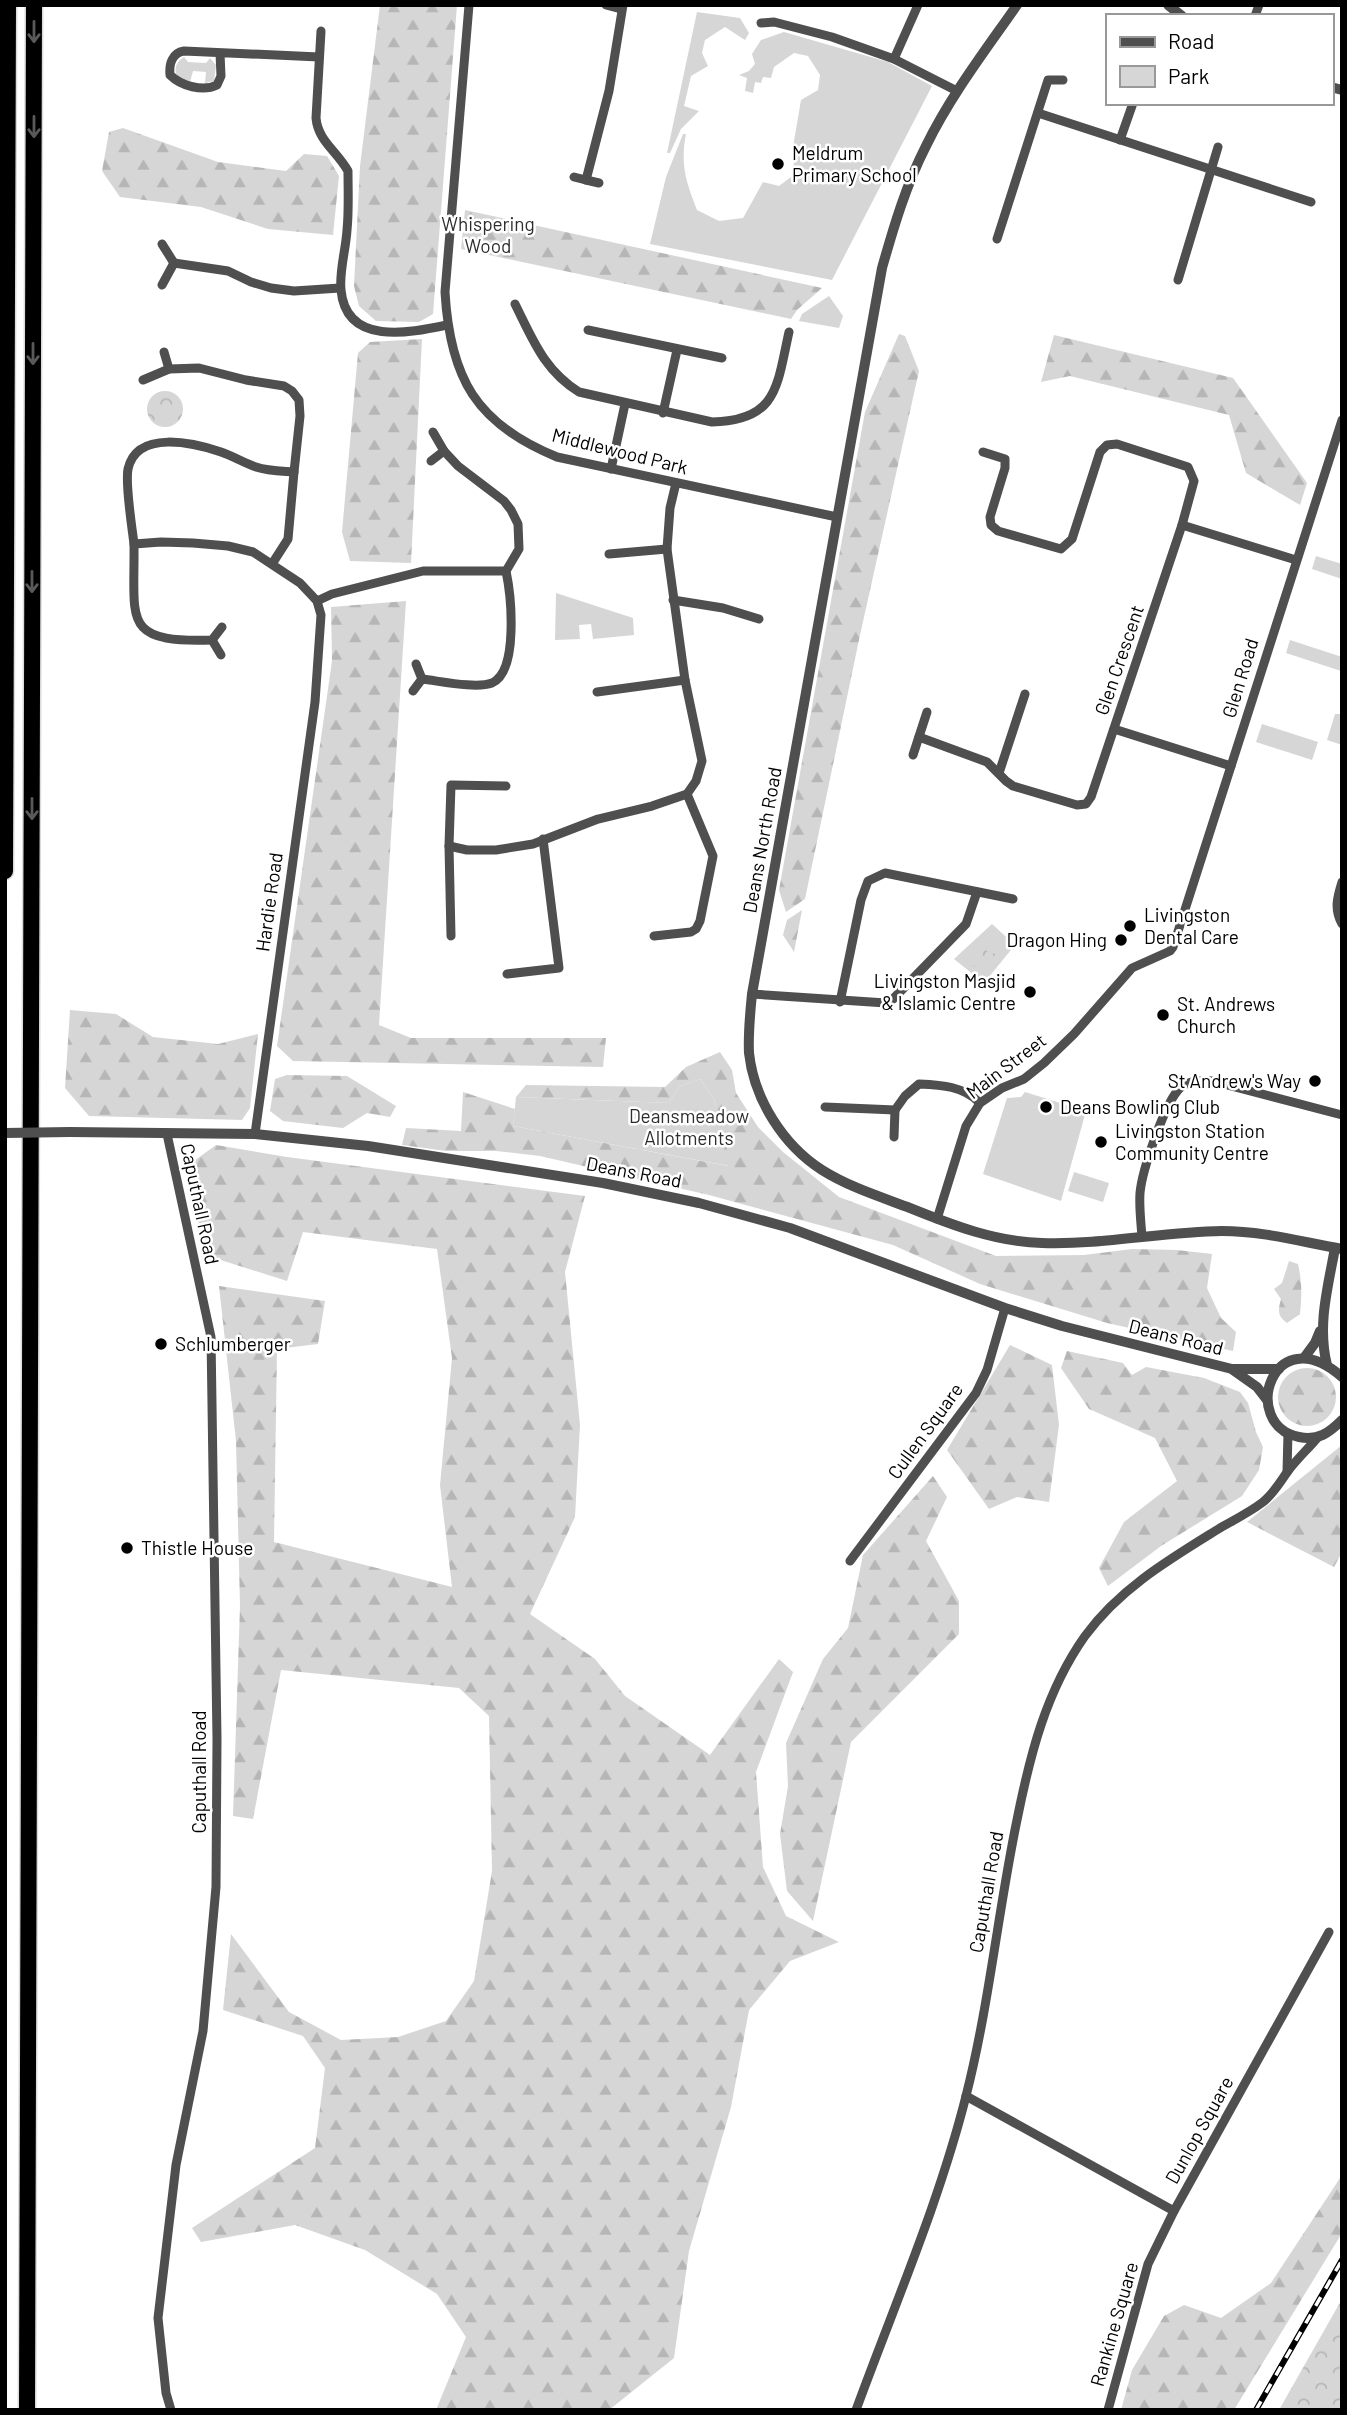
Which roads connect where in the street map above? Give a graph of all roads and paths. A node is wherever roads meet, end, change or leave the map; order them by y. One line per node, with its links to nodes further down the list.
1 (8, 5): 79 (highway)
2 (34, 5): 119 (highway, one-way to 119)
3 (469, 5): 31 (street, Middlewood Park)
4 (606, 5): 7 (street)
5 (918, 5): 12 (street)
6 (1017, 5): 14 (street, Deans North Road)
7 (622, 7): 21 (street)
8 (761, 23): 12 (street)
9 (321, 31): 11 (street)
10 (220, 53): 10 (street); 11 (street)
11 (319, 57): 29 (street)
12 (894, 60): 14 (street)
13 (1063, 80): 16 (street)
14 (957, 91): 49 (street, Deans North Road)
15 (1132, 105): 17 (street)
16 (1038, 113): 17 (street); 24 (street)
17 (1120, 140): 19 (street)
18 (1218, 147): 19 (street)
19 (1211, 171): 23 (street); 27 (street)
20 (574, 177): 21 (street)
21 (586, 180): 22 (street)
22 (599, 183)
23 (1311, 202)
24 (997, 239)
25 (162, 244): 26 (street)
26 (174, 263): 28 (street); 29 (street)
27 (1178, 280)
28 (162, 285)
29 (340, 288): 31 (street)
30 (515, 304): 39 (street)
31 (447, 325): 46 (street, Middlewood Park)
32 (589, 330): 34 (street)
33 (789, 332): 40 (street)
34 (677, 349): 36 (street); 40 (street)
35 (164, 352): 37 (street)
36 (722, 358)
37 (169, 369): 38 (street); 47 (street)
38 (143, 380)
39 (625, 404): 40 (street); 46 (street)
40 (663, 413)
41 (1342, 420): 54 (street, Glen Road)
42 (433, 432): 43 (street)
43 (444, 450): 45 (street); 56 (street)
44 (983, 452): 50 (street, Glen Crescent)
45 (431, 461)
46 (611, 469): 48 (street, Middlewood Park)
47 (293, 472): 51 (street); 55 (street)
48 (676, 483): 49 (street, Middlewood Park); 52 (street)
49 (837, 517): 88 (street, Deans North Road)
50 (1182, 525): 54 (street); 70 (street, Glen Crescent)
51 (134, 544): 55 (street); 61 (street)
52 (667, 550): 53 (street); 57 (street)
53 (609, 554)
54 (1296, 560): 73 (street, Glen Road)
55 (272, 564): 58 (street)
56 (506, 571): 58 (street); 64 (street)
57 (673, 600): 59 (street); 65 (street)
58 (317, 601): 98 (street, Hardie Road)
59 (759, 619)
60 (222, 627): 61 (street)
61 (212, 640): 62 (street)
62 (221, 655)
63 (416, 664): 64 (street)
64 (422, 679): 66 (street)
65 (685, 680): 67 (street); 76 (street)
66 (413, 691)
67 (597, 692)
68 (1025, 694): 74 (street)
69 (927, 712): 71 (street)
70 (1114, 729): 73 (street, Glen Crescent); 74 (street)
71 (919, 737): 72 (street); 74 (street)
72 (913, 755)
73 (1231, 766): 86 (street, Glen Road)
74 (999, 773)
75 (506, 786): 78 (street)
76 (687, 793): 77 (street); 85 (street)
77 (543, 839): 78 (street); 87 (street)
78 (449, 846): 84 (street)
79 (5, 871)
80 (1342, 882): 83 (street)
81 (977, 892): 82 (street); 89 (street); 89 (street)
82 (1013, 899)
83 (1342, 924)
84 (451, 936)
85 (654, 936)
86 (1172, 947): 90 (street, Main Street)
87 (507, 974)
88 (752, 995): 89 (street); 100 (street, Deans North Road)
89 (840, 1002)
90 (980, 1104): 93 (street); 100 (street, Main Street)
91 (825, 1107): 92 (street)
92 (852, 1107): 93 (street); 95 (street)
93 (895, 1110): 99 (street)
94 (1342, 1115): 101 (street)
95 (851, 1118)
96 (5, 1133): 97 (street, Deans Road, bridge)
97 (167, 1134): 98 (street, Deans Road); 120 (street, Caputhall Road)
98 (254, 1134): 103 (street, Deans Road)
99 (894, 1138)
100 (937, 1219): 101 (street, Deans North Road)
101 (1142, 1237): 102 (street, Deans North Road)
102 (1338, 1248): 104 (street)
103 (1005, 1308): 107 (street, Deans Road); 115 (street, Cullen Square)
104 (1322, 1325): 105 (street); 106 (street)
105 (1304, 1358): 106 (street); 108 (street)
106 (1327, 1365): 109 (street)
107 (1232, 1369): 108 (street, Deans Road); 110 (street, Deans Road)
108 (1279, 1369): 110 (street)
109 (1342, 1377)
110 (1267, 1400): 112 (street, Deans Road)
111 (1342, 1420): 113 (street)
112 (1288, 1433): 113 (street); 114 (street)
113 (1318, 1437): 114 (street, Caputhall Road)
114 (1287, 1472): 117 (street, Caputhall Road)
115 (850, 1561)
116 (1329, 1932): 118 (street, Dunlop Square)
117 (966, 2096): 118 (street, Dunlop Square); 121 (street, Caputhall Road)
118 (1174, 2211): 122 (street, Rankine Square)
119 (27, 2410)
120 (171, 2410)
121 (856, 2410)
122 (1108, 2410)

